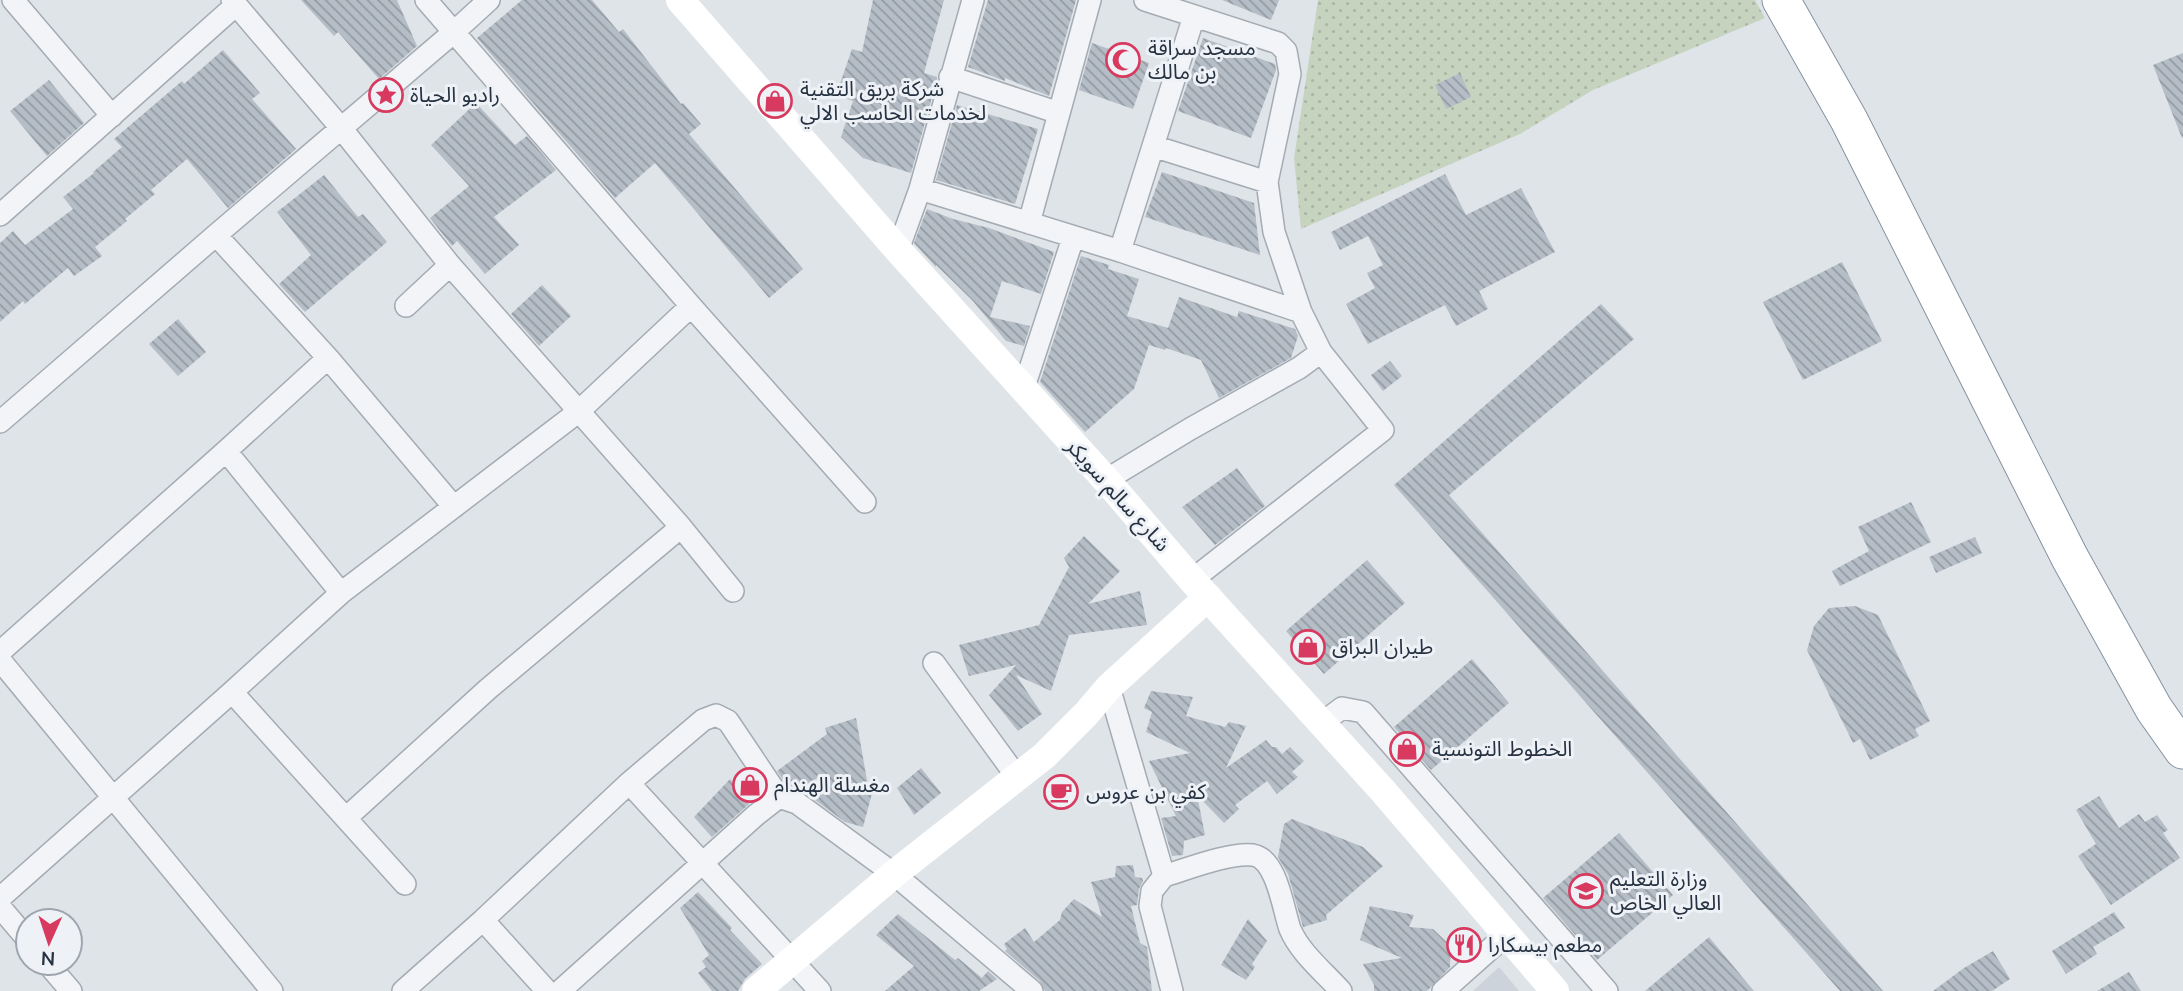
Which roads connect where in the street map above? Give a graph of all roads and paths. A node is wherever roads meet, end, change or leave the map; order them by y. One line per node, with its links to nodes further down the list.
1 (5, 0): 12 (street)
2 (13, 0): 17 (street)
3 (426, 0): 14 (street)
4 (489, 0): 14 (street)
5 (680, 0): 26 (street, شارع سالم سويكر)
6 (973, 0): 15 (street)
7 (1090, 0): 16 (street)
8 (1145, 0): 13 (street)
9 (1781, 0): 52 (highway)
10 (1803, 0): 50 (highway)
11 (234, 2): 17 (street); 18 (street)
12 (0, 4)
13 (1194, 16): 19 (street); 20 (street)
14 (454, 33): 18 (street); 30 (street)
15 (950, 77): 16 (street); 21 (street)
16 (1059, 113): 23 (street)
17 (111, 116): 22 (street)
18 (341, 128): 24 (street); 28 (street)
19 (1153, 146): 20 (street); 27 (street)
20 (1267, 182): 31 (street)
21 (920, 189): 23 (street); 26 (street)
22 (3, 206)
23 (1029, 223): 25 (street)
24 (216, 235): 33 (street); 36 (street)
25 (1073, 238): 27 (street); 34 (street)
26 (898, 250): 34 (street, شارع سالم سويكر)
27 (1120, 251): 31 (street)
28 (450, 265): 29 (street); 35 (street)
29 (406, 306)
30 (691, 306): 35 (street); 39 (street)
31 (1301, 312): 32 (street)
32 (1321, 352): 38 (street); 42 (street)
33 (328, 358): 37 (street); 40 (street)
34 (1023, 390): 38 (street, شارع سالم سويكر)
35 (578, 412): 40 (street); 41 (street)
36 (1, 420)
37 (226, 451): 44 (street); 45 (street)
38 (1106, 480): 42 (street, شارع سالم سويكر)
39 (865, 502)
40 (454, 507): 44 (street)
41 (681, 527): 43 (street); 57 (street)
42 (1200, 589): 48 (street); 51 (street, شارع سالم سويكر)
43 (733, 591)
44 (341, 593): 49 (street)
45 (0, 652)
46 (0, 660): 56 (street)
47 (934, 663): 53 (street)
48 (1109, 687): 53 (street); 60 (street)
49 (232, 692): 56 (street); 57 (street)
50 (2183, 711)
51 (1322, 723): 66 (street, شارع سالم سويكر); 81 (street)
52 (2183, 750)
53 (1017, 777): 59 (street)
54 (629, 783): 55 (street); 58 (street); 64 (street)
55 (779, 797): 58 (street); 59 (street)
56 (114, 798): 62 (street); 70 (street)
57 (346, 818): 61 (street)
58 (704, 864): 67 (street); 73 (street)
59 (894, 874): 67 (street); 76 (street)
60 (1164, 876): 77 (street); 78 (street)
61 (405, 884)
62 (0, 898)
63 (0, 907): 65 (street)
64 (483, 920): 71 (street); 72 (street)
65 (14, 924)
66 (1506, 935): 79 (street); 80 (street, شارع سالم سويكر)
67 (792, 962): 74 (street); 75 (street)
68 (59, 977): 69 (street)
69 (71, 991)
70 (272, 991)
71 (403, 991)
72 (547, 991)
73 (560, 991)
74 (756, 991)
75 (820, 991)
76 (1032, 991)
77 (1172, 991)
78 (1341, 991)
79 (1443, 991)
80 (1555, 991)
81 (1607, 991)

